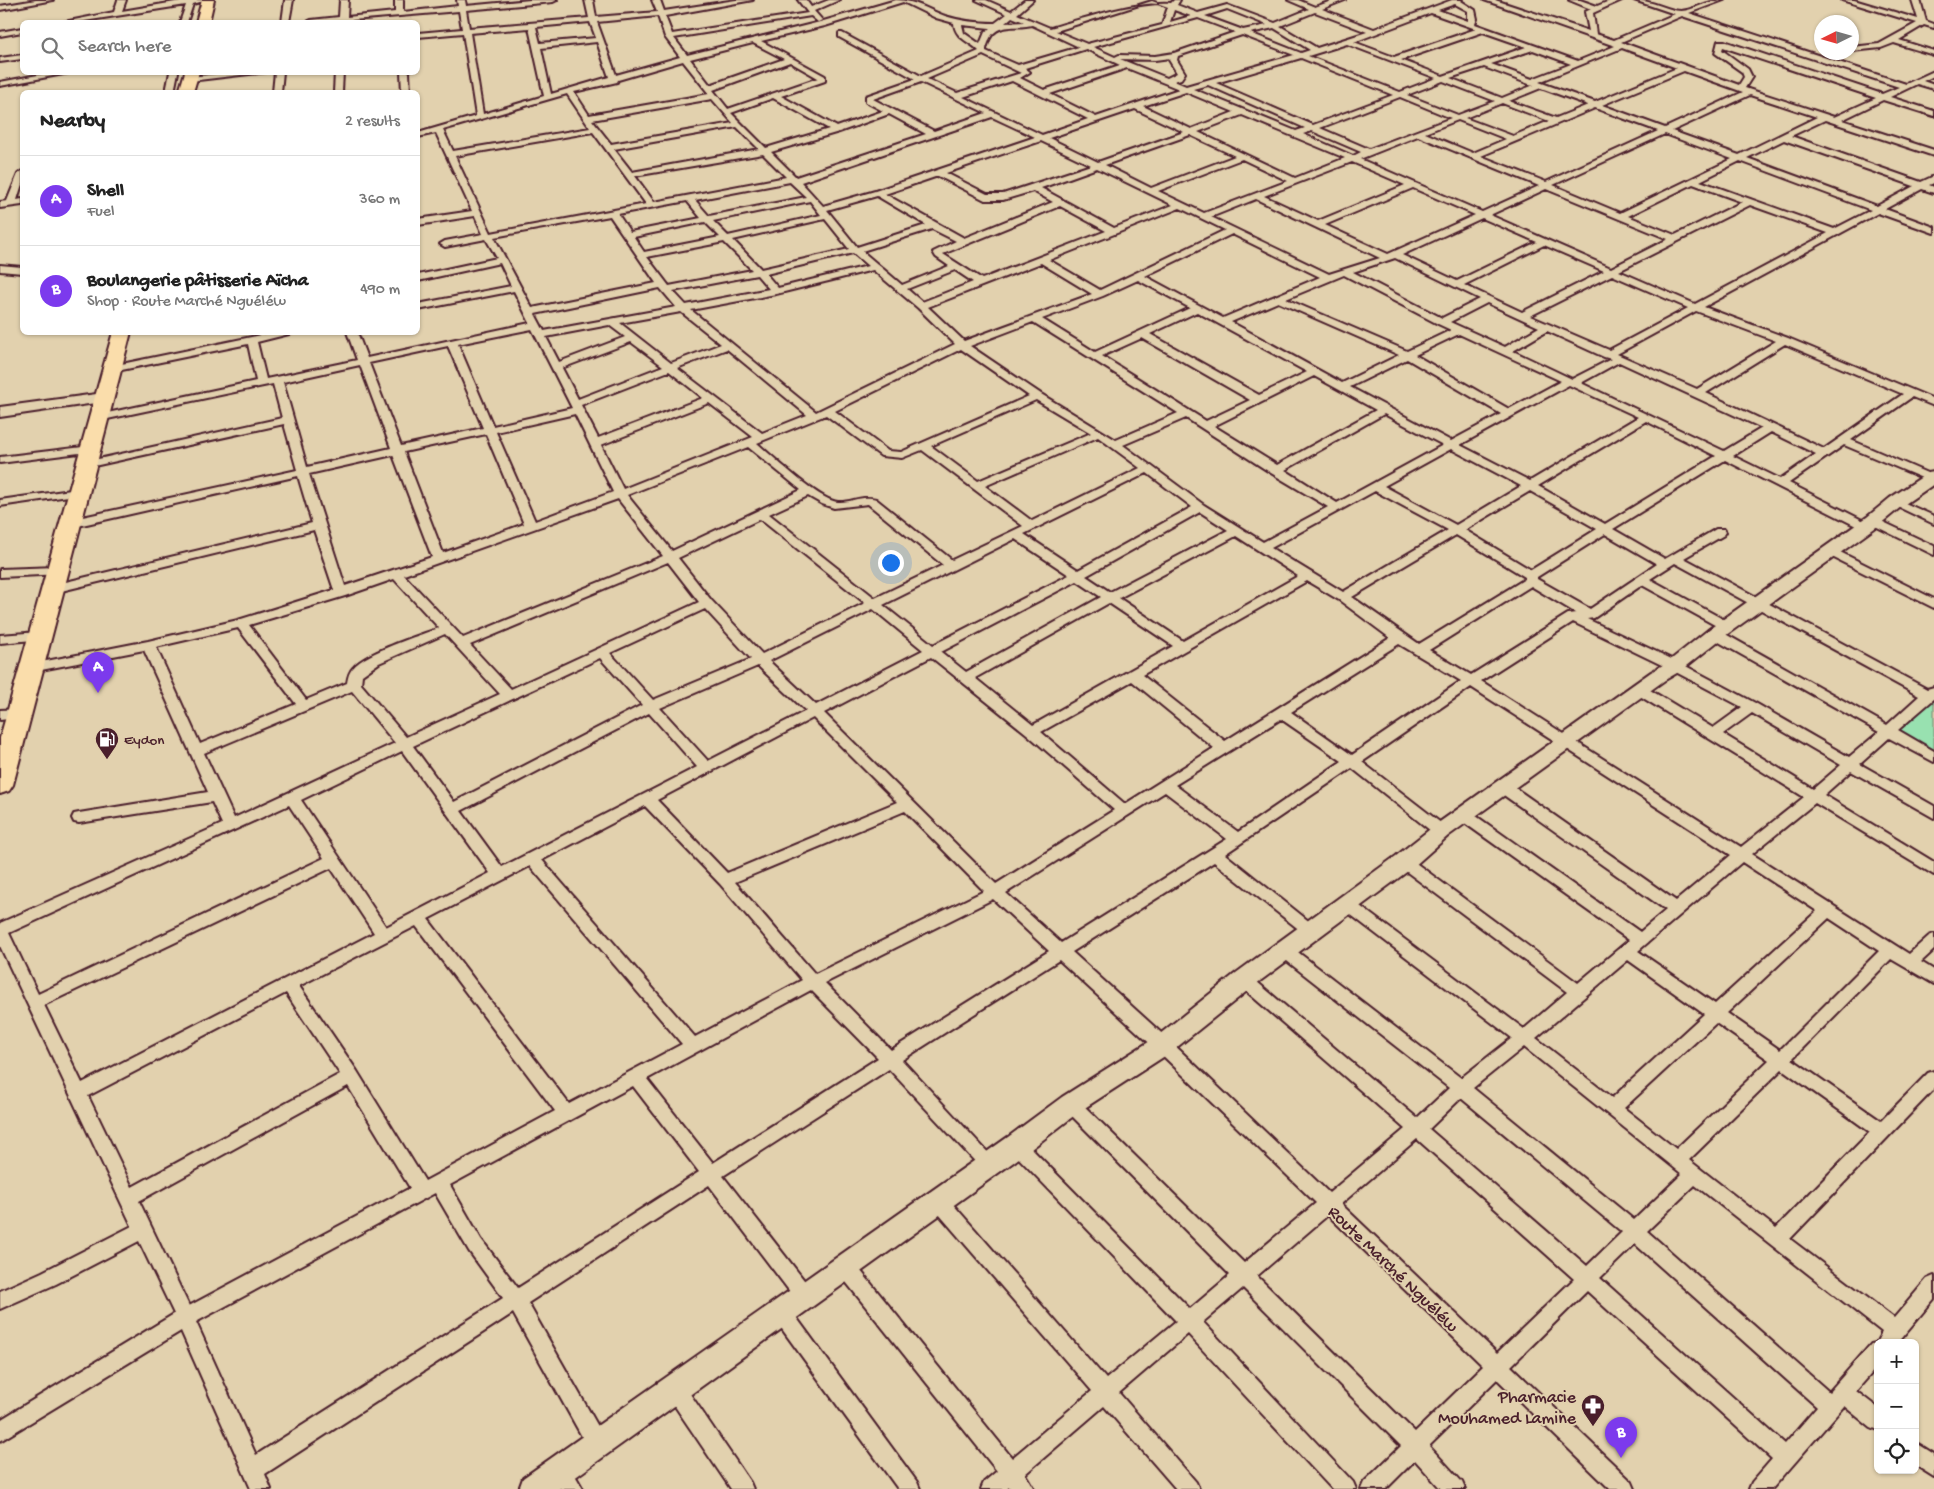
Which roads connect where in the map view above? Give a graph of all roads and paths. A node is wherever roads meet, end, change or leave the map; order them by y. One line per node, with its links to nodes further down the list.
1 (49, 0): 36 (street)
2 (122, 0): 43 (street)
3 (203, 0): 28 (street)
4 (208, 0): 51 (highway)
5 (289, 0): 52 (street)
6 (344, 0): 53 (street)
7 (399, 0): 44 (street)
8 (553, 0): 29 (street)
9 (589, 0): 54 (street)
10 (656, 0): 45 (street)
11 (749, 0): 32 (street)
12 (802, 0): 41 (street)
13 (836, 0): 41 (street)
14 (904, 0): 33 (street); 55 (street)
15 (980, 0): 46 (street)
16 (1149, 0): 68 (street)
17 (1155, 0): 35 (street)
18 (1178, 0): 35 (street)
19 (1284, 0): 48 (street)
20 (1292, 0): 38 (street)
21 (1341, 0): 38 (street)
22 (1488, 0): 74 (street)
23 (1573, 0): 37 (street)
24 (1618, 0): 37 (street)
25 (1638, 0): 42 (street)
26 (1720, 0): 42 (street)
27 (1846, 0): 56 (street)
28 (191, 1): 43 (street); 50 (street)
29 (526, 1): 34 (street)
30 (1457, 1): 40 (street); 59 (street)
31 (1919, 1): 56 (street)
32 (728, 2): 45 (street)
33 (876, 2): 58 (street)
34 (461, 4): 44 (street); 67 (street)
35 (1172, 6): 47 (street); 61 (street)
36 (0, 8)
37 (1595, 8): 74 (street)
38 (1316, 9): 48 (street); 70 (street)
39 (1029, 10): 46 (street); 46 (street); 60 (street); 68 (street)
40 (1433, 11): 59 (street); 70 (street)
41 (812, 12): 58 (street); 75 (street)
42 (1683, 13): 63 (street); 80 (street)
43 (117, 14): 49 (street)
44 (399, 14): 53 (street)
45 (661, 14): 54 (street); 75 (street)
46 (1011, 15): 60 (street)
47 (1198, 16): 61 (street); 62 (street); 69 (street)
48 (1293, 16): 62 (street)
49 (80, 20)
50 (185, 20)
51 (203, 20)
52 (286, 20)
53 (343, 20)
54 (593, 20): 57 (street); 76 (street)
55 (958, 22): 60 (street); 87 (street)
56 (1923, 23): 64 (street); 78 (street)
57 (532, 24): 67 (street); 82 (street)
58 (822, 24): 77 (street)
59 (1471, 24): 65 (street)
60 (996, 26): 87 (street)
61 (1165, 26): 84 (street)
62 (1275, 26): 69 (street); 88 (street)
63 (1717, 26): 81 (street); 90 (street)
64 (1934, 26)
65 (1484, 29): 85 (street); 97 (street)
66 (20, 30): 71 (street)
67 (466, 30): 72 (street); 152 (street)
68 (1049, 31): 84 (street)
69 (1242, 32): 92 (street); 94 (street)
70 (1374, 32): 79 (street)
71 (0, 34)
72 (420, 35)
73 (842, 35): 116 (street)
74 (1593, 35): 80 (street)
75 (669, 37): 96 (street)
76 (599, 40): 82 (street); 118 (street)
77 (753, 40): 96 (street); 99 (street)
78 (1892, 40): 86 (street); 89 (street)
79 (1346, 42): 88 (street); 97 (street)
80 (1613, 43): 83 (street)
81 (1722, 44): 93 (street); 107 (street)
82 (536, 46): 142 (street)
83 (1622, 46): 102 (street); 106 (street)
84 (1086, 47): 91 (street); 105 (street)
85 (1534, 47): 102 (street); 104 (street)
86 (1859, 48)
87 (982, 50): 105 (street); 116 (street)
88 (1316, 51): 94 (street)
89 (1934, 53)
90 (1814, 54)
91 (1103, 55): 92 (street); 103 (street)
92 (1175, 55): 120 (street)
93 (1759, 55): 107 (street); 121 (street)
94 (1302, 56): 124 (street); 139 (street)
95 (20, 57): 98 (street)
96 (684, 58): 118 (street); 136 (street)
97 (1395, 59): 117 (street)
98 (0, 60)
99 (788, 60): 136 (street); 140 (street)
100 (1825, 60): 121 (street)
101 (1832, 60): 127 (street)
102 (1579, 64): 123 (street)
103 (1127, 65): 120 (street); 138 (street)
104 (1486, 65): 117 (street); 123 (street)
105 (1018, 68): 115 (street)
106 (1684, 68): 129 (street); 145 (street)
107 (1745, 71): 129 (street)
108 (1934, 73): 122 (street)
109 (52, 75): 125 (street)
110 (173, 75): 131 (street)
111 (238, 75): 119 (street)
112 (279, 75): 132 (street)
113 (339, 75): 133 (street)
114 (405, 75): 134 (street)
115 (1013, 78): 138 (street); 141 (street)
116 (922, 79): 141 (street); 147 (street)
117 (1441, 79): 139 (street); 144 (street)
118 (614, 80): 135 (street)
119 (189, 81)
120 (1167, 81): 130 (street)
121 (1835, 81): 143 (street)
122 (1914, 81): 127 (street); 128 (street)
123 (1532, 82): 126 (street)
124 (1210, 83): 130 (street); 160 (street)
125 (0, 84)
126 (1542, 85): 144 (street); 145 (street)
127 (1905, 86): 143 (street)
128 (1934, 87)
129 (1740, 88): 137 (street)
130 (1186, 89): 146 (street); 149 (street)
131 (170, 90)
132 (277, 90)
133 (338, 90)
134 (406, 90)
135 (569, 91): 142 (street); 154 (street)
136 (710, 92): 148 (street); 154 (street)
137 (1750, 92): 153 (street); 164 (street)
138 (1044, 93): 156 (street)
139 (1401, 95): 155 (street); 160 (street)
140 (775, 96): 148 (street); 163 (street)
141 (957, 96): 150 (street)
142 (548, 97): 152 (street)
143 (1881, 97): 151 (street); 157 (street)
144 (1502, 100): 155 (street); 158 (street)
145 (1595, 105): 158 (street); 164 (street)
146 (1136, 106): 156 (street); 165 (street)
147 (889, 111): 163 (street); 168 (street)
148 (726, 112): 159 (street)
149 (1241, 112): 165 (street); 169 (street)
150 (992, 114): 168 (street); 171 (street)
151 (1934, 114)
152 (480, 117): 161 (street)
153 (1824, 117): 157 (street); 170 (street)
154 (587, 118): 162 (street)
155 (1457, 118): 166 (street); 172 (street)
156 (1094, 119): 171 (street)
157 (1835, 120): 176 (street)
158 (1556, 121): 172 (street)
159 (737, 125): 173 (street); 174 (street)
160 (1314, 128): 169 (street); 175 (street)
161 (438, 129): 167 (street); 177 (street, Route Marché Nguéléw)
162 (596, 129): 173 (street); 177 (street)
163 (836, 130): 174 (street)
164 (1667, 131): 181 (street); 192 (street)
165 (1190, 132): 178 (street); 182 (street)
166 (1418, 133): 175 (street); 179 (street)
167 (420, 134)
168 (933, 134): 187 (street)
169 (1296, 134): 180 (street)
170 (1785, 137): 181 (street); 191 (street)
171 (1040, 138): 182 (street); 183 (street)
172 (1512, 139): 179 (street)
173 (608, 147): 184 (street)
174 (764, 151): 184 (street); 187 (street)
175 (1368, 152): 180 (street)
176 (1934, 153)
177 (451, 154): 210 (street, Route Marché Nguéléw)
178 (1243, 156): 188 (street); 195 (street)
179 (1473, 156): 192 (street)
180 (1352, 159): 188 (street); 190 (street)
181 (1740, 159): 189 (street); 207 (street)
182 (1098, 165): 193 (street); 195 (street)
183 (938, 172): 193 (street); 196 (street)
184 (628, 175): 205 (street)
185 (20, 179): 203 (street)
186 (1934, 179): 191 (street)
187 (793, 180): 198 (street); 199 (street)
188 (1295, 181): 197 (street)
189 (1693, 181): 202 (street); 212 (street)
190 (1412, 185): 211 (street); 216 (street)
191 (1921, 185): 194 (street); 207 (street)
192 (1547, 186): 211 (street); 212 (street)
193 (1034, 188): 201 (street)
194 (1934, 190)
195 (1150, 191): 206 (street)
196 (878, 193): 209 (street); 217 (street)
197 (1256, 196): 213 (street); 216 (street)
198 (812, 198): 209 (street); 214 (street)
199 (690, 199): 205 (street); 214 (street)
200 (20, 202): 203 (street)
201 (1061, 202): 219 (street); 226 (street)
202 (1749, 202): 221 (street); 224 (street)
203 (11, 203): 204 (street)
204 (0, 205)
205 (652, 205): 208 (street)
206 (1178, 206): 213 (street); 219 (street)
207 (1877, 209): 218 (street); 221 (street)
208 (613, 212): 222 (street); 223 (street)
209 (824, 212): 225 (street); 229 (street)
210 (478, 213): 215 (street); 223 (street, Route Marché Nguéléw)
211 (1483, 215): 227 (street); 231 (street)
212 (1621, 216): 224 (street)
213 (1202, 217): 220 (street)
214 (706, 219): 222 (street); 225 (street)
215 (420, 222)
216 (1317, 225): 231 (street)
217 (933, 226): 226 (street); 229 (street)
218 (1934, 230)
219 (1114, 231): 232 (street)
220 (1231, 231): 241 (street); 242 (street)
221 (1834, 232): 255 (street)
222 (628, 234): 230 (street)
223 (489, 236): 228 (street); 233 (street, Route Marché Nguéléw)
224 (1676, 239): 238 (street)
225 (726, 240): 230 (street); 239 (street)
226 (962, 240): 234 (street)
227 (1544, 242): 238 (street); 245 (street)
228 (445, 244)
229 (855, 250): 235 (street); 239 (street)
230 (642, 255): 246 (street)
231 (1392, 257): 240 (street); 245 (street)
232 (1041, 259): 244 (street); 250 (street)
233 (503, 260): 243 (street); 247 (street, Route Marché Nguéléw)
234 (957, 266): 244 (street); 248 (street)
235 (874, 267): 248 (street); 249 (street)
236 (0, 268): 237 (street)
237 (20, 270)
238 (1610, 270): 255 (street); 259 (street)
239 (760, 272): 246 (street); 249 (street)
240 (1344, 272): 242 (street); 263 (street)
241 (1138, 276): 250 (street); 257 (street)
242 (1328, 277): 251 (street)
243 (420, 278)
244 (981, 283): 253 (street)
245 (1458, 284): 252 (street)
246 (664, 287): 256 (street); 258 (street)
247 (516, 288): 254 (street); 258 (street, Route Marché Nguéléw)
248 (899, 288): 253 (street)
249 (776, 292): 256 (street)
250 (1100, 294): 260 (street)
251 (1279, 299): 262 (street); 278 (street)
252 (1488, 299): 259 (street); 263 (street)
253 (921, 306): 276 (street)
254 (420, 307)
255 (1694, 307): 272 (street); 280 (street)
256 (683, 308): 261 (street); 275 (street)
257 (1199, 308): 262 (street); 267 (street)
258 (528, 312): 265 (street, Route Marché Nguéléw)
259 (1522, 316): 264 (street)
260 (1035, 319): 276 (street); 279 (street)
261 (612, 322): 265 (street); 271 (street)
262 (1223, 322): 285 (street)
263 (1442, 322): 266 (street)
264 (1546, 327): 277 (street); 280 (street)
265 (537, 330): 274 (street); 282 (street, Route Marché Nguéléw)
266 (1458, 330): 277 (street); 278 (street)
267 (1143, 334): 279 (street); 294 (street)
268 (121, 335): 284 (highway)
269 (279, 335): 273 (street)
270 (353, 335): 281 (street)
271 (632, 338): 282 (street); 283 (street)
272 (1784, 340): 290 (street); 291 (street)
273 (252, 341): 284 (street); 288 (street)
274 (452, 343): 281 (street); 308 (street)
275 (727, 344): 283 (street); 303 (street)
276 (962, 345): 292 (street); 299 (street)
277 (1504, 352): 287 (street)
278 (1406, 354): 289 (street); 301 (street)
279 (1094, 356): 302 (street)
280 (1613, 357): 287 (street); 290 (street)
281 (363, 362): 286 (street); 316 (street)
282 (556, 367): 296 (street, Route Marché Nguéléw)
283 (669, 367): 293 (street); 296 (street)
284 (112, 369): 297 (highway)
285 (1315, 372): 289 (street); 294 (street)
286 (277, 380): 288 (street); 305 (street)
287 (1569, 382): 301 (street); 304 (street)
288 (262, 383): 297 (street)
289 (1342, 387): 298 (street)
290 (1698, 392): 307 (street)
291 (1911, 393): 295 (street); 310 (street)
292 (1037, 396): 309 (street); 315 (street)
293 (709, 398): 311 (street); 312 (street)
294 (1259, 400): 306 (street)
295 (1934, 403)
296 (576, 407): 308 (street); 312 (street, Route Marché Nguéléw)
297 (101, 408): 300 (main road); 318 (highway)
298 (1384, 410): 314 (street); 322 (street)
299 (827, 411): 303 (street); 315 (street)
300 (0, 412)
301 (1507, 413): 314 (street)
302 (1186, 414): 306 (street); 313 (street)
303 (815, 416): 311 (street)
304 (1646, 417): 319 (street); 326 (street)
305 (288, 420): 318 (street); 323 (street)
306 (1205, 426): 322 (street)
307 (1771, 427): 317 (street); 319 (street)
308 (489, 430): 316 (street); 341 (street)
309 (1099, 433): 313 (street); 327 (street)
310 (1843, 440): 317 (street); 324 (street)
311 (756, 441): 329 (street); 331 (street)
312 (595, 443): 331 (street, Route Marché Nguéléw)
313 (1115, 445): 321 (street)
314 (1449, 445): 326 (street); 328 (street)
315 (924, 446): 327 (street)
316 (398, 452): 323 (street); 352 (street)
317 (1824, 453): 325 (street)
318 (88, 457): 320 (street); 330 (highway)
319 (1725, 457): 325 (street); 345 (street)
320 (0, 460)
321 (1147, 469): 334 (street); 342 (street)
322 (1275, 471): 335 (street)
323 (304, 472): 339 (street); 340 (street)
324 (1933, 479): 333 (main road)
325 (1780, 484): 338 (street)
326 (1528, 485): 343 (street); 345 (street)
327 (977, 486): 342 (street)
328 (1375, 486): 335 (street); 343 (street)
329 (810, 491): 336 (street); 354 (street)
330 (78, 492): 332 (street); 339 (highway)
331 (620, 494): 341 (street); 351 (street, Route Marché Nguéléw)
332 (0, 502)
333 (1896, 502): 337 (street); 338 (main road)
334 (1200, 507): 344 (street); 357 (street)
335 (1336, 508): 348 (street)
336 (762, 514): 351 (street); 366 (street)
337 (1934, 520)
338 (1869, 523): 349 (main road); 350 (street)
339 (69, 524): 360 (highway)
340 (318, 525): 360 (street); 362 (street)
341 (531, 526): 352 (street)
342 (1031, 526): 347 (street)
343 (1455, 529): 359 (street); 363 (street)
344 (1238, 530): 348 (street); 364 (street)
345 (1604, 530): 353 (street); 359 (street)
346 (1720, 532): 353 (street)
347 (1016, 534): 354 (street); 357 (street)
348 (1262, 548): 358 (street)
349 (1830, 551): 367 (main road); 368 (street)
350 (1934, 551)
351 (670, 557): 365 (street, Route Marché Nguéléw); 378 (street)
352 (439, 559): 356 (street)
353 (1671, 561): 361 (street); 367 (street)
354 (952, 566): 366 (street)
355 (0, 574): 360 (street)
356 (396, 574): 362 (street); 372 (street)
357 (1077, 576): 364 (street); 382 (street)
358 (1307, 576): 363 (street); 379 (street)
359 (1531, 578): 369 (street); 380 (street)
360 (55, 580): 374 (highway)
361 (1644, 581): 369 (street); 373 (street)
362 (342, 593): 371 (street)
363 (1343, 597): 375 (street)
364 (1110, 598): 379 (street); 387 (street)
365 (708, 603): 381 (street); 383 (street, Route Marché Nguéléw)
366 (872, 604): 382 (street); 383 (street)
367 (1758, 604): 373 (main road); 391 (street)
368 (1934, 604)
369 (1590, 615): 370 (street)
370 (1572, 616): 384 (street); 388 (street)
371 (241, 623): 377 (street); 393 (street)
372 (447, 629): 378 (street); 389 (street)
373 (1721, 630): 384 (main road); 400 (street)
374 (39, 636): 376 (street); 385 (highway)
375 (1399, 638): 380 (street); 397 (street)
376 (0, 639)
377 (148, 644): 385 (street); 405 (street)
378 (461, 644): 392 (street)
379 (1182, 646): 386 (street)
380 (1419, 650): 388 (street)
381 (602, 652): 392 (street); 394 (street)
382 (931, 652): 387 (street); 396 (street)
383 (760, 660): 394 (street); 396 (street, Route Marché Nguéléw)
384 (1676, 666): 390 (main road); 395 (street)
385 (31, 668): 398 (highway)
386 (1132, 674): 399 (street); 404 (street)
387 (966, 678): 399 (street)
388 (1471, 681): 402 (street); 407 (street)
389 (354, 684): 393 (street); 403 (street)
390 (1640, 690): 401 (street); 402 (main road)
391 (1931, 693): 400 (street)
392 (509, 695): 403 (street)
393 (304, 706): 405 (street)
394 (650, 707): 409 (street); 418 (street)
395 (1752, 707): 401 (street); 408 (street)
396 (815, 712): 409 (street); 417 (street, Route Marché Nguéléw)
397 (1282, 712): 404 (street); 407 (street)
398 (9, 714): 410 (highway)
399 (1032, 731): 419 (street)
400 (1888, 731): 406 (street); 408 (street)
401 (1712, 735): 414 (street)
402 (1565, 742): 412 (main road); 427 (street)
403 (404, 744): 415 (street); 418 (street)
404 (1224, 748): 411 (street)
405 (197, 751): 413 (street)
406 (1934, 757)
407 (1353, 762): 424 (street); 425 (street)
408 (1850, 766): 414 (street); 420 (street)
409 (706, 768): 416 (street)
410 (0, 785)
411 (1165, 785): 419 (street); 425 (street)
412 (1503, 787): 421 (main road); 436 (street)
413 (216, 796): 422 (street); 423 (street)
414 (1814, 797): 427 (street); 431 (street)
415 (292, 798): 423 (street); 429 (street)
416 (647, 799): 428 (street); 433 (street)
417 (907, 804): 433 (street); 434 (street, Route Marché Nguéléw)
418 (453, 809): 432 (street)
419 (1124, 811): 434 (street)
420 (1934, 813)
421 (1464, 815): 424 (main road); 442 (street)
422 (79, 818)
423 (230, 825): 439 (street)
424 (1441, 831): 430 (main road)
425 (1236, 838): 426 (street)
426 (1215, 854): 440 (street); 444 (street)
427 (1741, 855): 436 (street); 437 (street)
428 (532, 858): 432 (street); 458 (street)
429 (334, 860): 441 (street); 454 (street)
430 (1404, 862): 435 (main road); 453 (street)
431 (1934, 869)
432 (500, 875): 438 (street)
433 (725, 880): 451 (street)
434 (995, 892): 444 (street, Route Marché Nguéléw); 451 (street)
435 (1347, 904): 440 (main road); 456 (street)
436 (1676, 909): 442 (street)
437 (1828, 910): 446 (street); 455 (street)
438 (418, 917): 441 (street); 468 (street)
439 (0, 930): 454 (street)
440 (1311, 931): 445 (main road)
441 (383, 935): 452 (street)
442 (1640, 940): 447 (street)
443 (1934, 940): 448 (street)
444 (1060, 950): 457 (street, Route Marché Nguéléw); 459 (street)
445 (1284, 950): 450 (main road); 464 (street)
446 (1890, 950): 448 (street); 460 (street)
447 (1627, 951): 453 (street); 455 (street)
448 (1910, 963): 449 (street)
449 (1934, 978)
450 (1244, 980): 457 (main road); 469 (street)
451 (813, 982): 458 (street); 459 (street)
452 (289, 984): 461 (street); 465 (street)
453 (1579, 992): 456 (street)
454 (34, 1003): 465 (street)
455 (1716, 1014): 460 (street); 467 (street)
456 (1524, 1038): 464 (street); 467 (street)
457 (1163, 1045): 466 (main road); 480 (street, Route Marché Nguéléw)
458 (693, 1046): 462 (street)
459 (890, 1059): 473 (street); 475 (street)
460 (1781, 1059): 470 (street); 472 (street)
461 (351, 1076): 477 (street); 478 (street)
462 (636, 1077): 468 (street); 475 (street)
463 (1934, 1078): 470 (street)
464 (1462, 1088): 469 (street); 482 (street)
465 (77, 1094): 478 (street)
466 (1071, 1104): 471 (main road); 485 (street)
467 (1612, 1109): 472 (street)
468 (566, 1114): 476 (street)
469 (1418, 1128): 480 (street); 486 (street)
470 (1882, 1131): 483 (street)
471 (1017, 1145): 473 (main road); 493 (street)
472 (1676, 1160): 474 (street)
473 (988, 1164): 479 (main road)
474 (1694, 1174): 482 (street); 483 (street)
475 (712, 1175): 488 (street); 490 (street)
476 (439, 1183): 477 (street); 490 (street)
477 (422, 1192): 492 (street)
478 (128, 1198): 481 (street)
479 (938, 1200): 484 (main road); 498 (street)
480 (1327, 1204): 485 (street); 496 (street, Route Marché Nguéléw)
481 (142, 1230): 489 (street); 492 (street)
482 (1634, 1232): 486 (street); 499 (street)
483 (1777, 1240): 494 (street)
484 (845, 1266): 488 (main road); 508 (street)
485 (1243, 1276): 493 (street); 503 (street)
486 (1588, 1277): 496 (street); 505 (street)
487 (1934, 1285): 494 (street)
488 (804, 1296): 491 (main road)
489 (0, 1300)
490 (516, 1300): 502 (street); 507 (street)
491 (781, 1312): 497 (main road); 513 (street)
492 (185, 1318): 501 (street); 507 (street)
493 (1189, 1321): 498 (street); 517 (street)
494 (1890, 1337)
495 (1874, 1356): 499 (street)
496 (1496, 1366): 503 (street); 520 (street, Route Marché Nguéléw)
497 (675, 1389): 502 (main road); 512 (street)
498 (1105, 1392): 508 (street); 516 (street)
499 (1836, 1399): 500 (street); 505 (street)
500 (1874, 1419)
501 (0, 1431)
502 (596, 1444): 509 (main road)
503 (1415, 1446): 518 (street); 519 (street)
504 (1919, 1455): 506 (street)
505 (1786, 1458): 521 (street)
506 (1934, 1468)
507 (252, 1470): 510 (street)
508 (1011, 1472): 514 (street); 515 (street)
509 (567, 1480): 511 (main road)
510 (261, 1489)
511 (534, 1489)
512 (743, 1489)
513 (910, 1489)
514 (991, 1489)
515 (1024, 1489)
516 (1189, 1489)
517 (1346, 1489)
518 (1371, 1489)
519 (1455, 1489)
520 (1626, 1489)
521 (1759, 1489)

